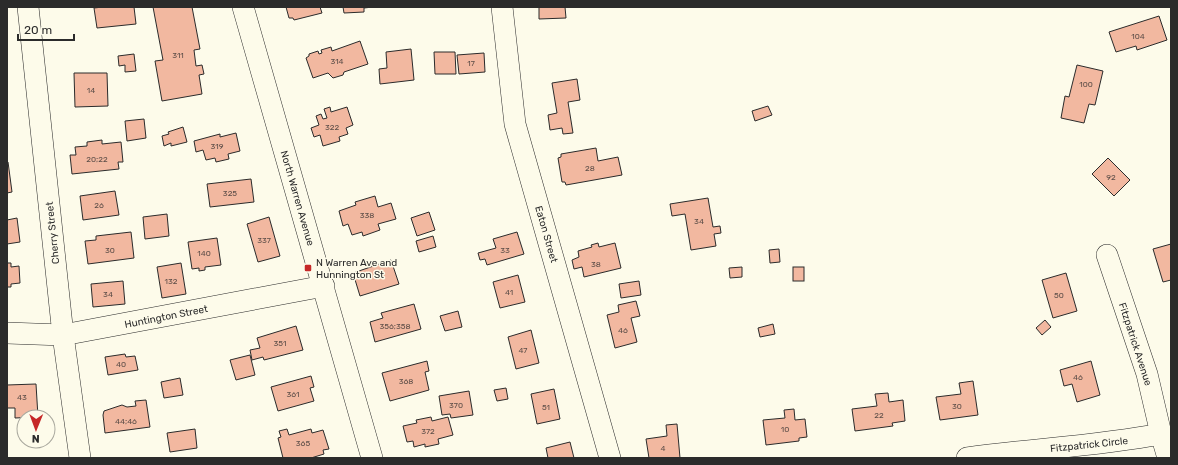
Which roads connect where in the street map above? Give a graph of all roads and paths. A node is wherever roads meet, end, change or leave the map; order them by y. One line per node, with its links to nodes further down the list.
1 (28, 7): 7 (street, Cherry Street)
2 (243, 7): 5 (street, North Warren Avenue)
3 (502, 7): 11 (street, Eaton Street)
4 (1107, 255): 8 (street, Fitzpatrick Avenue)
5 (324, 286): 7 (street, Huntington Street); 10 (street, North Warren Avenue)
6 (7, 333): 7 (street, Huntington Street)
7 (64, 335): 9 (street, Cherry Street)
8 (1161, 434): 12 (street, Fitzpatrick Circle); 13 (street)
9 (80, 458)
10 (372, 458)
11 (610, 458)
12 (967, 458)
13 (1168, 458)

